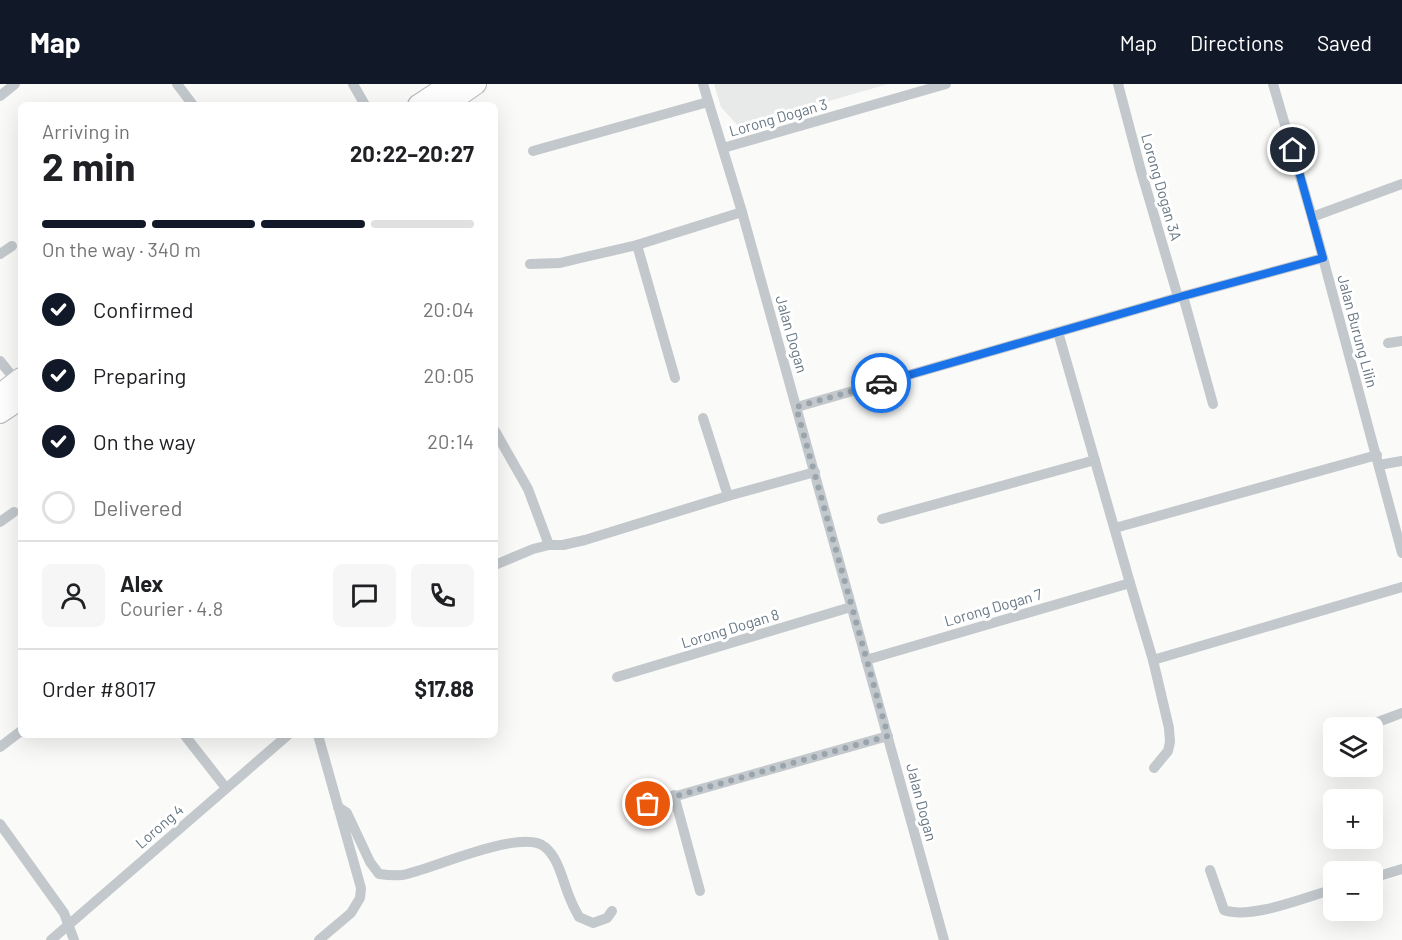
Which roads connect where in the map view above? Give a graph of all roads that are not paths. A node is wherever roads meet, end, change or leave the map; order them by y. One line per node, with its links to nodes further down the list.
1 (15, 84): 10 (street)
2 (177, 84): 11 (street)
3 (353, 84): 12 (street)
4 (450, 84): 13 (highway)
5 (476, 84): 14 (highway)
6 (703, 84): 15 (street, Jalan Dogan)
7 (946, 84): 16 (street, Lorong Dogan 3)
8 (1118, 84): 26 (street, Lorong Dogan 3A)
9 (1273, 84): 20 (street, Jalan Burung Lilin)
10 (0, 96)
11 (192, 102)
12 (363, 102)
13 (423, 102)
14 (450, 102)
15 (708, 102): 16 (street, Jalan Dogan); 17 (street)
16 (723, 148): 19 (street, Jalan Dogan)
17 (533, 151)
18 (1402, 184): 20 (street)
19 (742, 212): 21 (street); 37 (street, Jalan Dogan)
20 (1312, 217): 24 (street, Jalan Burung Lilin)
21 (637, 245): 25 (street); 31 (street)
22 (12, 246): 23 (street)
23 (0, 254)
24 (1323, 258): 26 (street); 42 (street, Jalan Burung Lilin)
25 (530, 264)
26 (1181, 296): 27 (street); 36 (street, Lorong Dogan 3A)
27 (1058, 332): 37 (street); 41 (street)
28 (1402, 340): 29 (street)
29 (1388, 343)
30 (0, 361): 32 (street)
31 (675, 378)
32 (18, 384)
33 (18, 387): 35 (highway)
34 (18, 389): 38 (highway)
35 (0, 394)
36 (1214, 405)
37 (796, 407): 44 (street, Jalan Dogan)
38 (0, 413)
39 (703, 418): 45 (street)
40 (498, 436): 50 (street)
41 (1095, 460): 47 (street); 49 (street)
42 (1378, 460): 43 (street); 49 (street); 51 (street, Jalan Burung Lilin)
43 (1402, 461)
44 (814, 472): 45 (street); 55 (street, Jalan Dogan)
45 (728, 496): 50 (street)
46 (14, 512): 48 (street)
47 (882, 519)
48 (0, 522)
49 (1115, 528): 53 (street)
50 (549, 545): 52 (street)
51 (1402, 553)
52 (498, 565)
53 (1130, 584): 56 (street, Lorong Dogan 7); 57 (street)
54 (1402, 587): 57 (street)
55 (851, 607): 56 (street, Jalan Dogan); 58 (street, Lorong Dogan 8)
56 (866, 660): 62 (street, Jalan Dogan)
57 (1153, 660): 67 (street)
58 (617, 677)
59 (1402, 713): 60 (street)
60 (1383, 720)
61 (18, 733): 66 (street)
62 (888, 736): 69 (street); 83 (street, Jalan Dogan)
63 (187, 738): 68 (street)
64 (284, 738): 68 (street, Lorong 4)
65 (319, 738): 71 (street)
66 (0, 747)
67 (1154, 768)
68 (226, 788): 79 (street, Lorong 4)
69 (674, 795): 70 (street); 76 (street)
70 (648, 804)
71 (338, 807): 78 (street); 82 (street)
72 (0, 824): 79 (street)
73 (1402, 869): 75 (street)
74 (1210, 870): 77 (street)
75 (1383, 875)
76 (700, 891)
77 (1323, 892)
78 (612, 911)
79 (68, 924): 80 (street, Lorong 4); 81 (street)
80 (51, 940)
81 (74, 940)
82 (319, 940)
83 (944, 940)

